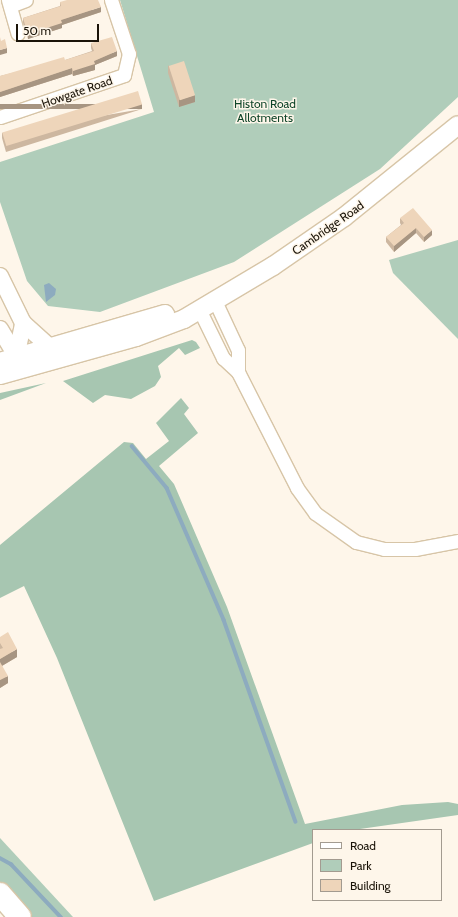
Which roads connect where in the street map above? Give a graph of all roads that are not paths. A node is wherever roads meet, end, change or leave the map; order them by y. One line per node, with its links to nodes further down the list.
1 (26, 0): 3 (street)
2 (111, 0): 5 (street, Howgate Road)
3 (9, 3): 4 (street)
4 (18, 34)
5 (0, 117)
6 (453, 129): 8 (main road, Cambridge Road)
7 (0, 276): 10 (street)
8 (215, 301): 9 (main road, Cambridge Road); 14 (street)
9 (199, 309): 12 (main road, Cambridge Road); 14 (street)
10 (23, 323): 12 (street); 13 (street)
11 (0, 329): 13 (street)
12 (53, 354): 13 (main road, Cambridge Road)
13 (7, 367)
14 (238, 372): 15 (street)
15 (458, 541)
16 (0, 894): 17 (highway)
17 (20, 917)

